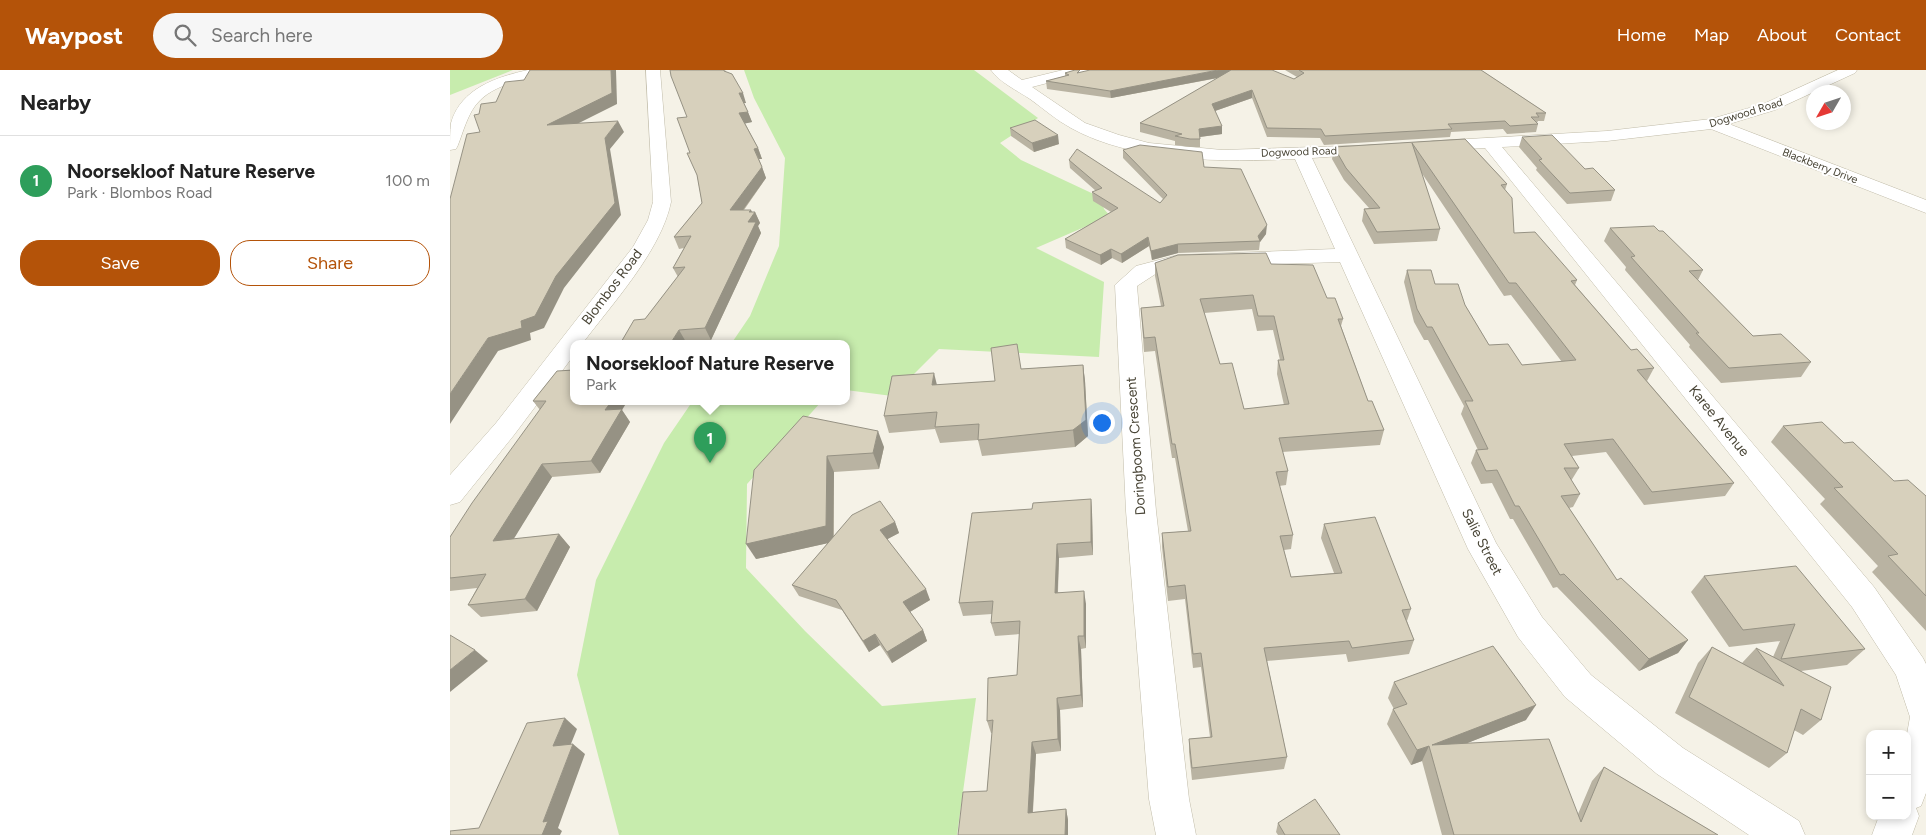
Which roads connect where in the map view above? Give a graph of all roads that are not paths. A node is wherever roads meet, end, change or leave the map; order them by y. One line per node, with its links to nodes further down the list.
1 (551, 70): 9 (street)
2 (653, 70): 15 (street, Blombos Road)
3 (998, 70): 6 (street, Dogwood Road)
4 (1081, 70): 6 (street)
5 (1850, 70): 7 (street, Dogwood Road)
6 (1020, 85): 12 (street, Dogwood Road)
7 (1713, 124): 8 (street, Dogwood Road); 13 (street, Blackberry Drive)
8 (1490, 143): 10 (street, Dogwood Road); 18 (street, Karee Avenue)
9 (450, 145)
10 (1420, 147)
11 (1390, 148): 12 (street, Dogwood Road)
12 (1300, 153): 14 (street, Salie Street)
13 (1926, 208)
14 (1348, 255): 22 (street, Doringboom Crescent); 23 (street, Salie Street)
15 (573, 340)
16 (570, 344): 17 (street, Blombos Road)
17 (450, 494)
18 (1926, 713)
19 (1926, 722): 20 (street)
20 (1911, 781)
21 (1898, 820): 24 (street)
22 (1176, 835)
23 (1785, 835)
24 (1892, 835)

